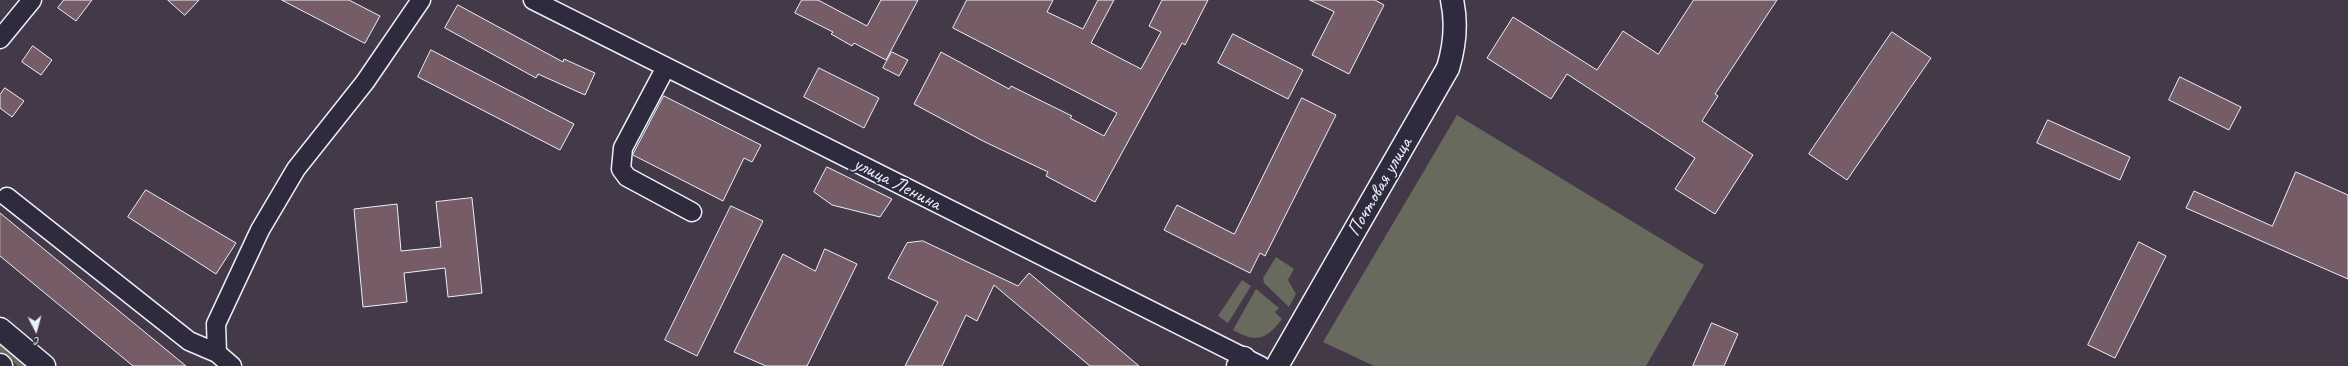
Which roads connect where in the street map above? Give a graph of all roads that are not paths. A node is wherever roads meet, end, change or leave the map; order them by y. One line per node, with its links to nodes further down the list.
1 (32, 0): 5 (street)
2 (421, 0): 10 (street)
3 (534, 0): 6 (street, улица Ленина)
4 (1452, 0): 14 (main road, Почтовая улица)
5 (0, 39)
6 (666, 67): 8 (street); 11 (street, улица Ленина)
7 (7, 197): 10 (street)
8 (692, 212)
9 (0, 329): 12 (main road)
10 (217, 353): 13 (street)
11 (1247, 363)
12 (44, 366)
13 (232, 366)
14 (1277, 366)

